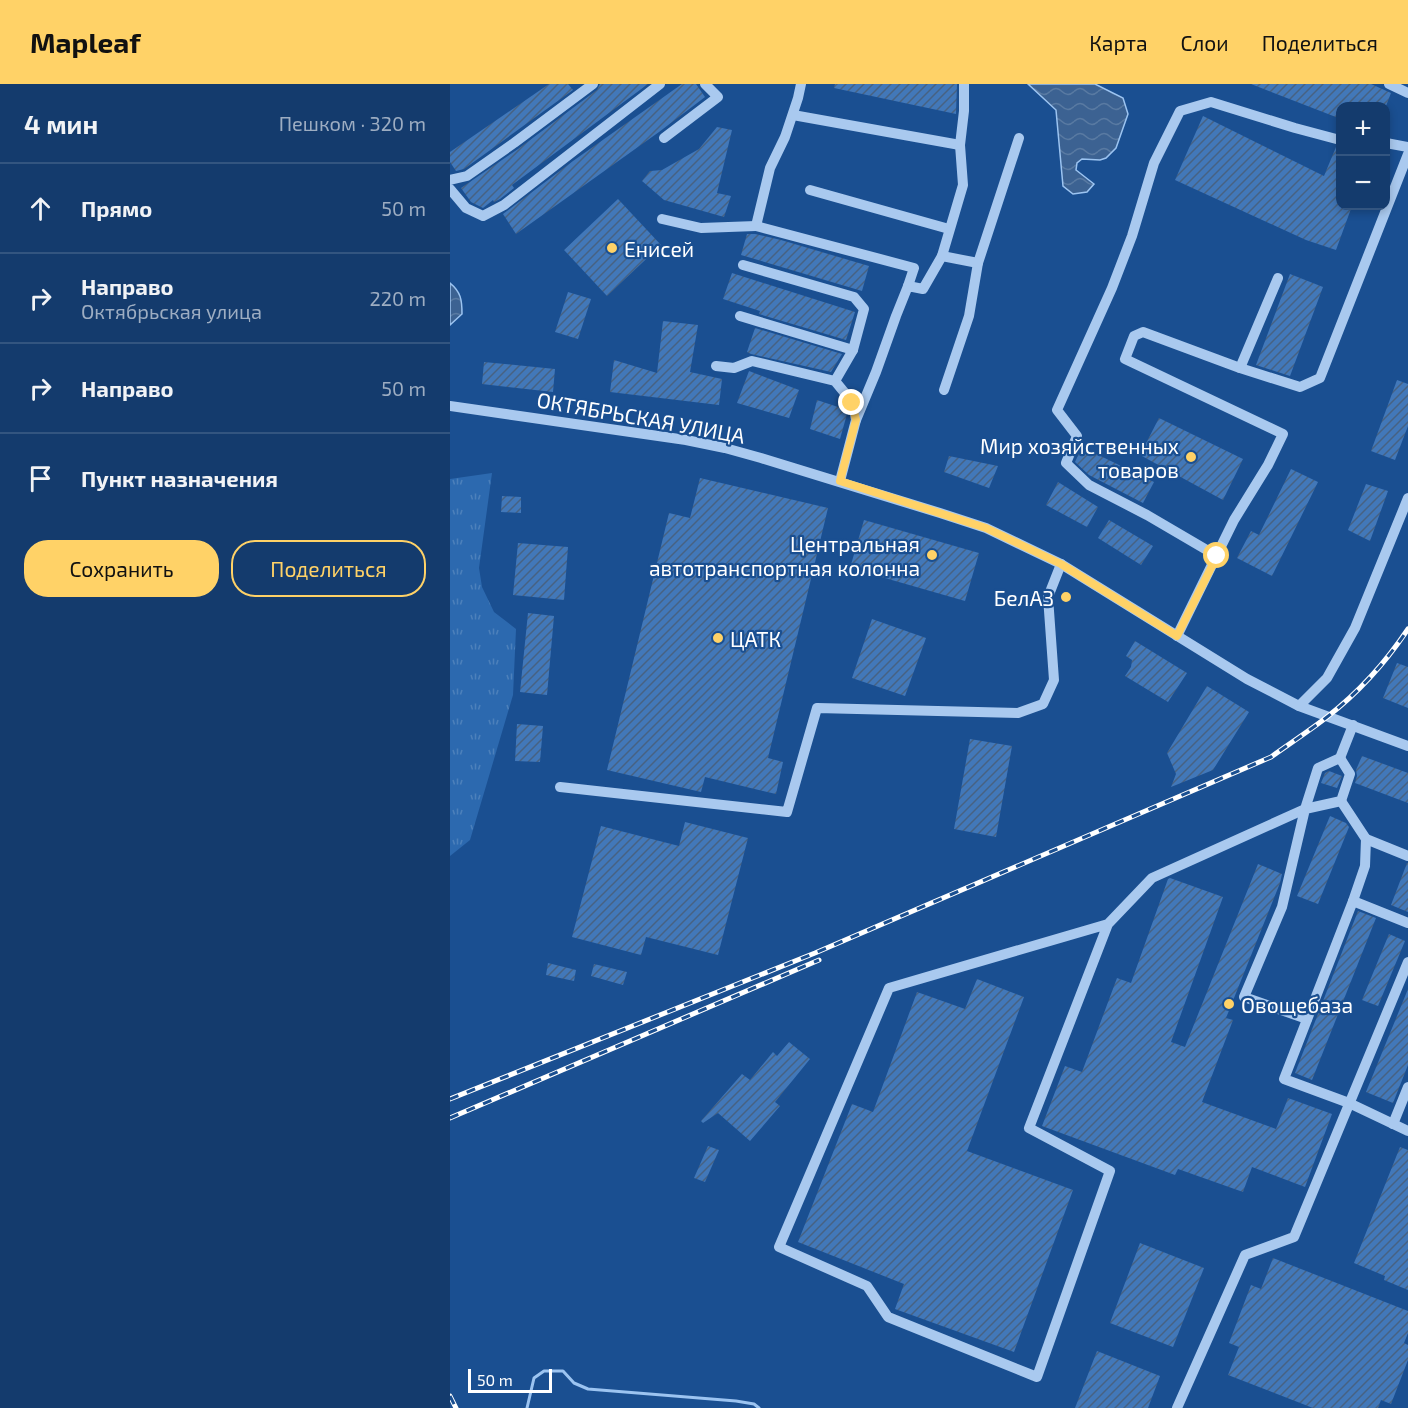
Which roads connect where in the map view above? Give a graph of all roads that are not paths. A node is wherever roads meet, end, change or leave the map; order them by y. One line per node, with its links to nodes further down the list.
1 (593, 84): 16 (street)
2 (660, 84): 17 (street)
3 (705, 84): 9 (street)
4 (801, 84): 8 (street)
5 (964, 84): 13 (street)
6 (1389, 84): 7 (street)
7 (1408, 93)
8 (793, 115): 13 (street); 20 (street)
9 (664, 138)
10 (1019, 138): 23 (street)
11 (1336, 139): 37 (street)
12 (1390, 144): 14 (street)
13 (960, 145): 21 (street)
14 (1408, 147)
15 (1408, 154): 30 (street)
16 (450, 180)
17 (450, 189)
18 (810, 190): 21 (street)
19 (662, 219): 20 (street)
20 (756, 226): 26 (street)
21 (949, 230): 22 (street)
22 (942, 256): 23 (street); 26 (street)
23 (978, 263): 32 (street)
24 (743, 265): 28 (street)
25 (1278, 278): 30 (street)
26 (908, 286): 34 (street)
27 (740, 316): 28 (street)
28 (853, 350): 31 (street)
29 (716, 366): 31 (street)
30 (1240, 368): 37 (street)
31 (835, 381): 34 (street)
32 (944, 390)
33 (450, 406): 35 (street, ОКТЯБРЬСКАЯ УЛИЦА)
34 (856, 420): 35 (street)
35 (840, 481): 38 (street, ОКТЯБРЬСКАЯ УЛИЦА)
36 (1408, 498): 40 (street)
37 (1217, 556): 39 (street)
38 (1061, 564): 39 (street, ОКТЯБРЬСКАЯ УЛИЦА); 44 (street)
39 (1177, 636): 40 (street, ОКТЯБРЬСКАЯ УЛИЦА)
40 (1299, 706): 41 (street, ОКТЯБРЬСКАЯ УЛИЦА)
41 (1353, 725): 42 (street, ОКТЯБРЬСКАЯ УЛИЦА); 43 (street)
42 (1408, 746)
43 (1340, 758): 45 (street); 46 (street)
44 (561, 787)
45 (1341, 801): 46 (street); 47 (street)
46 (1305, 809): 51 (street); 53 (street)
47 (1366, 839): 48 (street); 49 (street)
48 (1408, 856)
49 (1353, 901): 50 (street); 53 (street)
50 (1408, 923)
51 (1108, 924): 51 (street)
52 (1408, 962): 55 (street)
53 (1307, 1020): 55 (street)
54 (1408, 1087): 56 (street)
55 (1349, 1103): 56 (street); 58 (street)
56 (1393, 1124): 57 (street)
57 (1408, 1131)
58 (1177, 1408)

